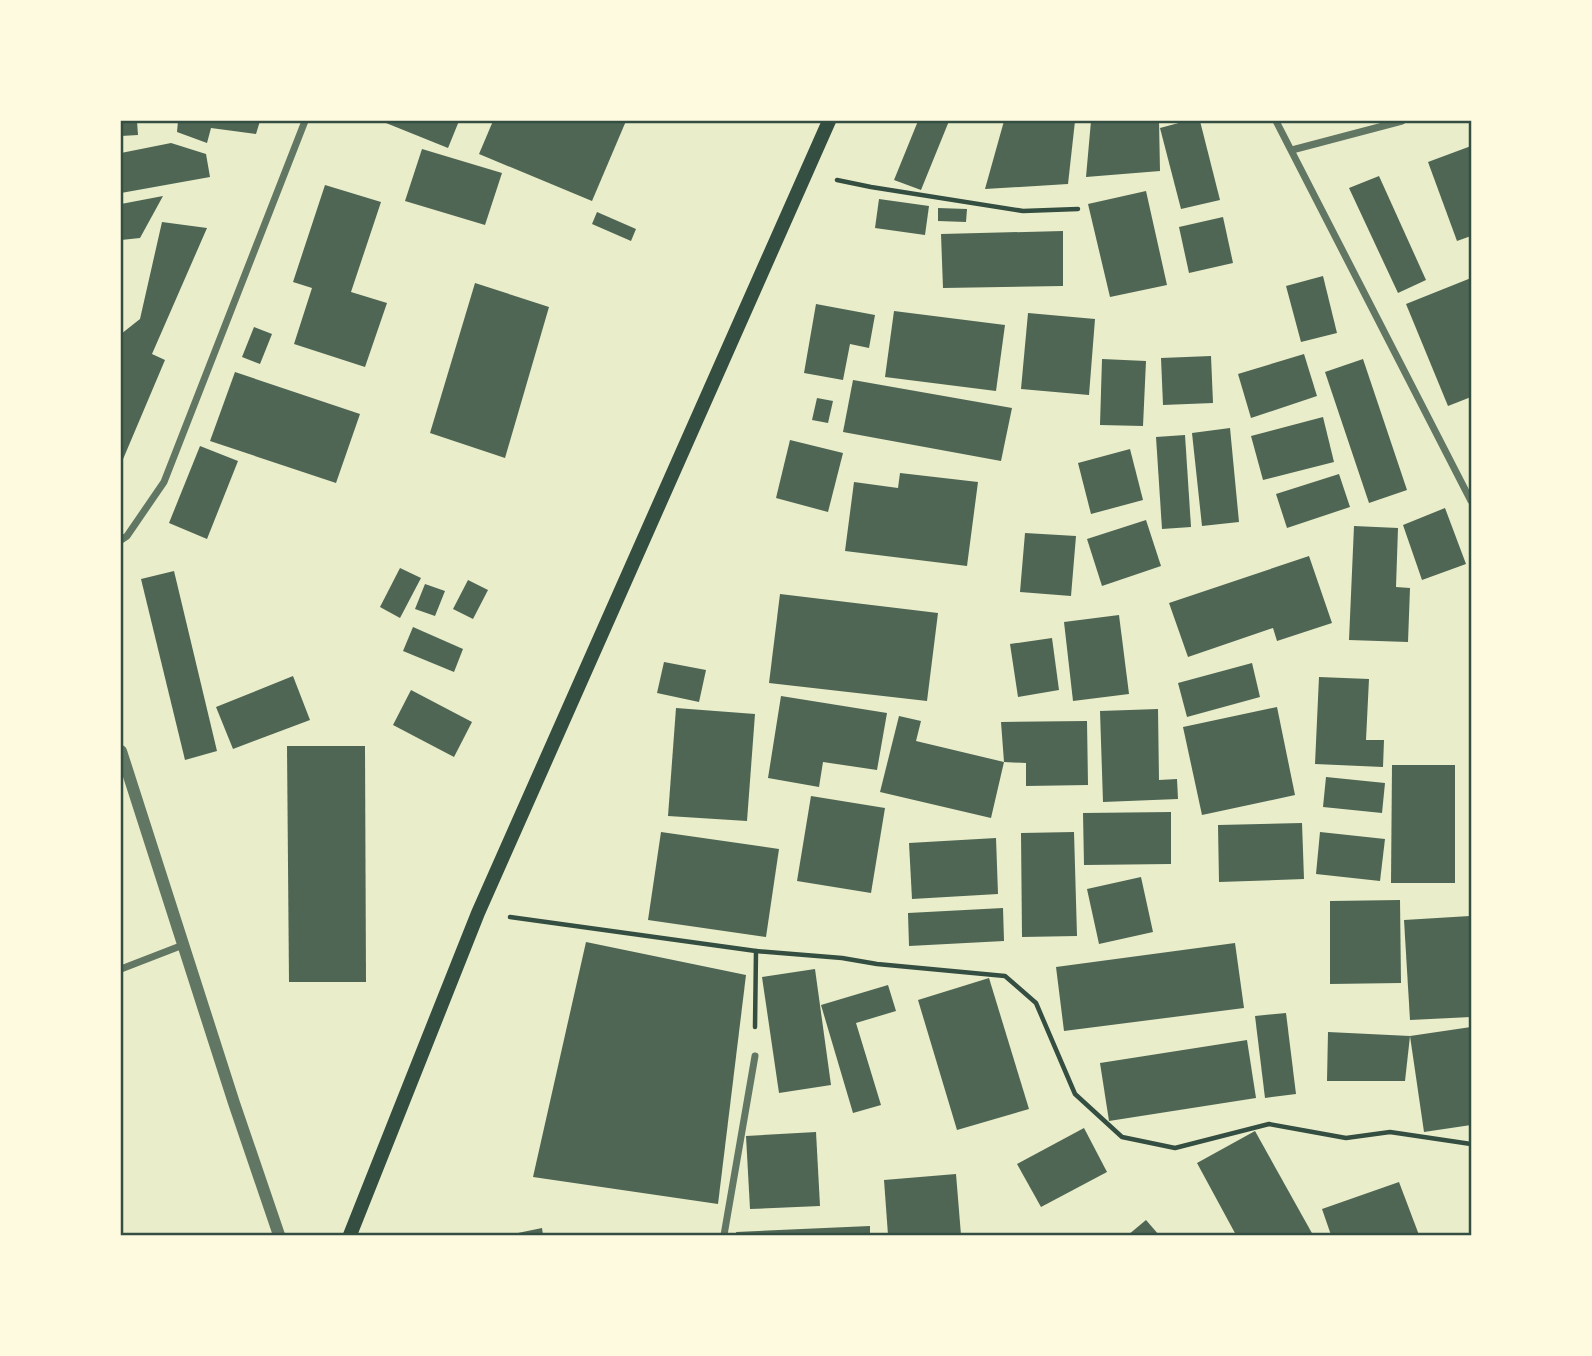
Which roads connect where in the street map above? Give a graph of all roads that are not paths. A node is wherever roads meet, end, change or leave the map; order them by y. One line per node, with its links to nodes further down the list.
1 (305, 121): 7 (street)
2 (829, 121): 13 (main road)
3 (1276, 121): 5 (street)
4 (1402, 121): 5 (street)
5 (1293, 150): 6 (street)
6 (1471, 501)
7 (121, 540)
8 (121, 751): 9 (street)
9 (183, 945): 10 (street); 12 (street)
10 (121, 969)
11 (755, 1056): 14 (street)
12 (279, 1235)
13 (350, 1235)
14 (724, 1235)

